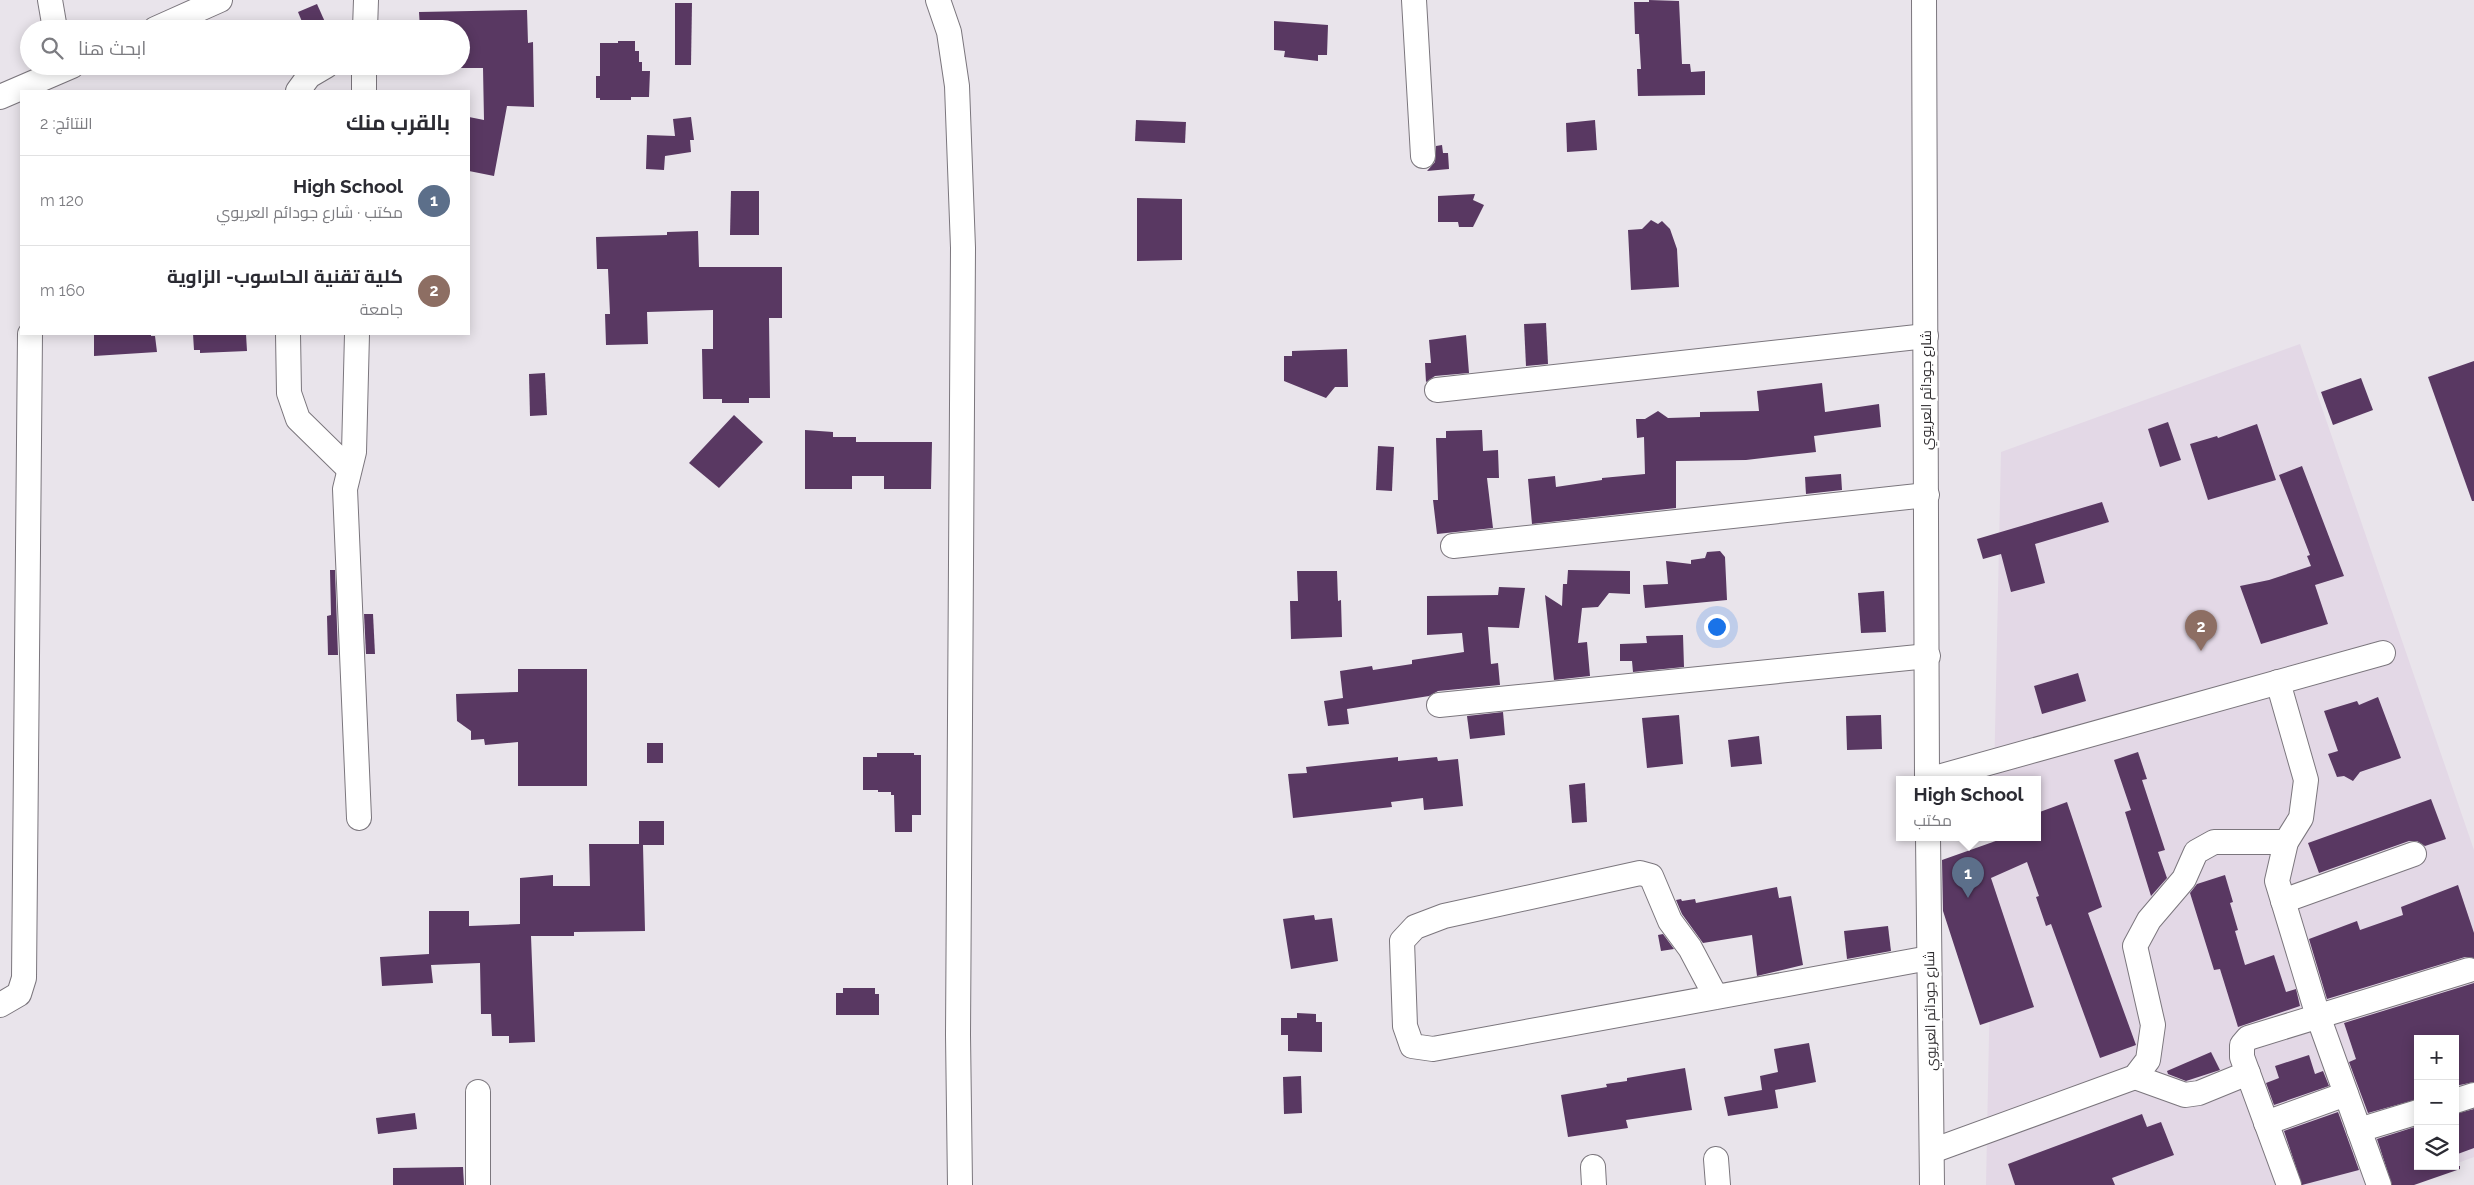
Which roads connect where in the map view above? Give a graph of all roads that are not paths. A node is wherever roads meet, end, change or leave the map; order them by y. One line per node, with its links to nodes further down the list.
1 (50, 0): 7 (street)
2 (220, 0): 8 (street)
3 (366, 0): 9 (street)
4 (938, 0): 55 (street)
5 (1414, 0): 18 (street)
6 (1924, 0): 22 (street, شارع جودائم العريوي)
7 (53, 20)
8 (176, 20)
9 (365, 20)
10 (54, 75): 13 (street)
11 (311, 75): 14 (street)
12 (364, 75): 15 (street)
13 (36, 87)
14 (299, 90)
15 (364, 90)
16 (20, 92): 17 (street)
17 (0, 98)
18 (1423, 156)
19 (30, 335): 41 (street)
20 (288, 335): 24 (street)
21 (357, 335): 24 (street)
22 (1926, 336): 23 (street); 25 (street, شارع جودائم العريوي)
23 (1437, 390)
24 (348, 468): 33 (street)
25 (1927, 494): 26 (street); 28 (street, شارع جودائم العريوي)
26 (1453, 546)
27 (2383, 653): 29 (street)
28 (1928, 656): 30 (street); 31 (street, شارع جودائم العريوي)
29 (2278, 682): 32 (street); 35 (street)
30 (1439, 705)
31 (1929, 776)
32 (1940, 776)
33 (359, 818)
34 (1928, 841): 38 (street, شارع جودائم العريوي)
35 (2286, 842): 37 (street); 44 (street)
36 (2414, 854): 37 (street)
37 (2283, 901): 42 (street)
38 (1929, 958): 40 (street); 52 (street, شارع جودائم العريوي)
39 (2470, 970): 42 (street)
40 (1716, 997): 40 (street)
41 (0, 1005)
42 (2318, 1016): 43 (street); 46 (street)
43 (2248, 1073): 44 (street); 50 (street)
44 (2135, 1077): 52 (street)
45 (478, 1092): 54 (street)
46 (2346, 1094): 50 (street); 51 (street)
47 (2474, 1095): 48 (street)
48 (2459, 1099)
49 (2414, 1113): 51 (street)
50 (2266, 1123): 58 (street)
51 (2359, 1130): 59 (street)
52 (1932, 1151): 57 (street, شارع جودائم العريوي)
53 (1716, 1158): 56 (street)
54 (478, 1185)
55 (960, 1185)
56 (1718, 1185)
57 (1932, 1185)
58 (2289, 1185)
59 (2379, 1185)

